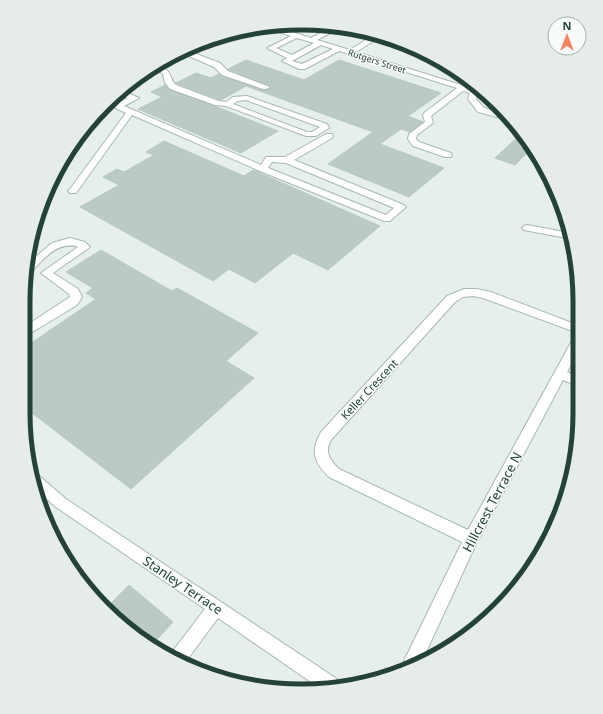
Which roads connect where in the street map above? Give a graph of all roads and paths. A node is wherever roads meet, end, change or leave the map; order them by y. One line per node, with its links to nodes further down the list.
1 (282, 31): 3 (street, Rutgers Street)
2 (328, 32): 5 (street)
3 (296, 36): 5 (street, Rutgers Street); 10 (street)
4 (373, 39): 8 (street)
5 (311, 40): 6 (street, Rutgers Street)
6 (320, 43): 7 (street, Rutgers Street); 10 (street)
7 (338, 49): 8 (street, Rutgers Street); 10 (street)
8 (350, 53): 13 (street, Rutgers Street)
9 (191, 54): 12 (street)
10 (293, 58)
11 (162, 69): 16 (street)
12 (266, 87)
13 (462, 88): 14 (street, Rutgers Street); 21 (street)
14 (474, 92): 19 (street)
15 (125, 95): 17 (street)
16 (227, 104): 16 (street)
17 (117, 106): 18 (street)
18 (131, 112): 23 (street); 24 (street)
19 (499, 115)
20 (329, 136): 22 (street)
21 (448, 155)
22 (287, 160): 23 (street); 23 (street)
23 (262, 168)
24 (73, 191)
25 (527, 228): 26 (street)
26 (565, 235)
27 (32, 265): 29 (street)
28 (32, 269): 29 (street)
29 (46, 273): 31 (street)
30 (573, 327): 36 (street, Keller Crescent)
31 (30, 329)
32 (573, 351): 33 (street, Hillcrest Terrace N)
33 (561, 374): 34 (street); 36 (street, Hillcrest Terrace N)
34 (573, 379)
35 (39, 484): 37 (street, Stanley Terrace)
36 (471, 539): 39 (street, Hillcrest Terrace N)
37 (216, 608): 38 (street); 40 (street, Stanley Terrace)
38 (180, 655)
39 (415, 659)
40 (327, 683)

